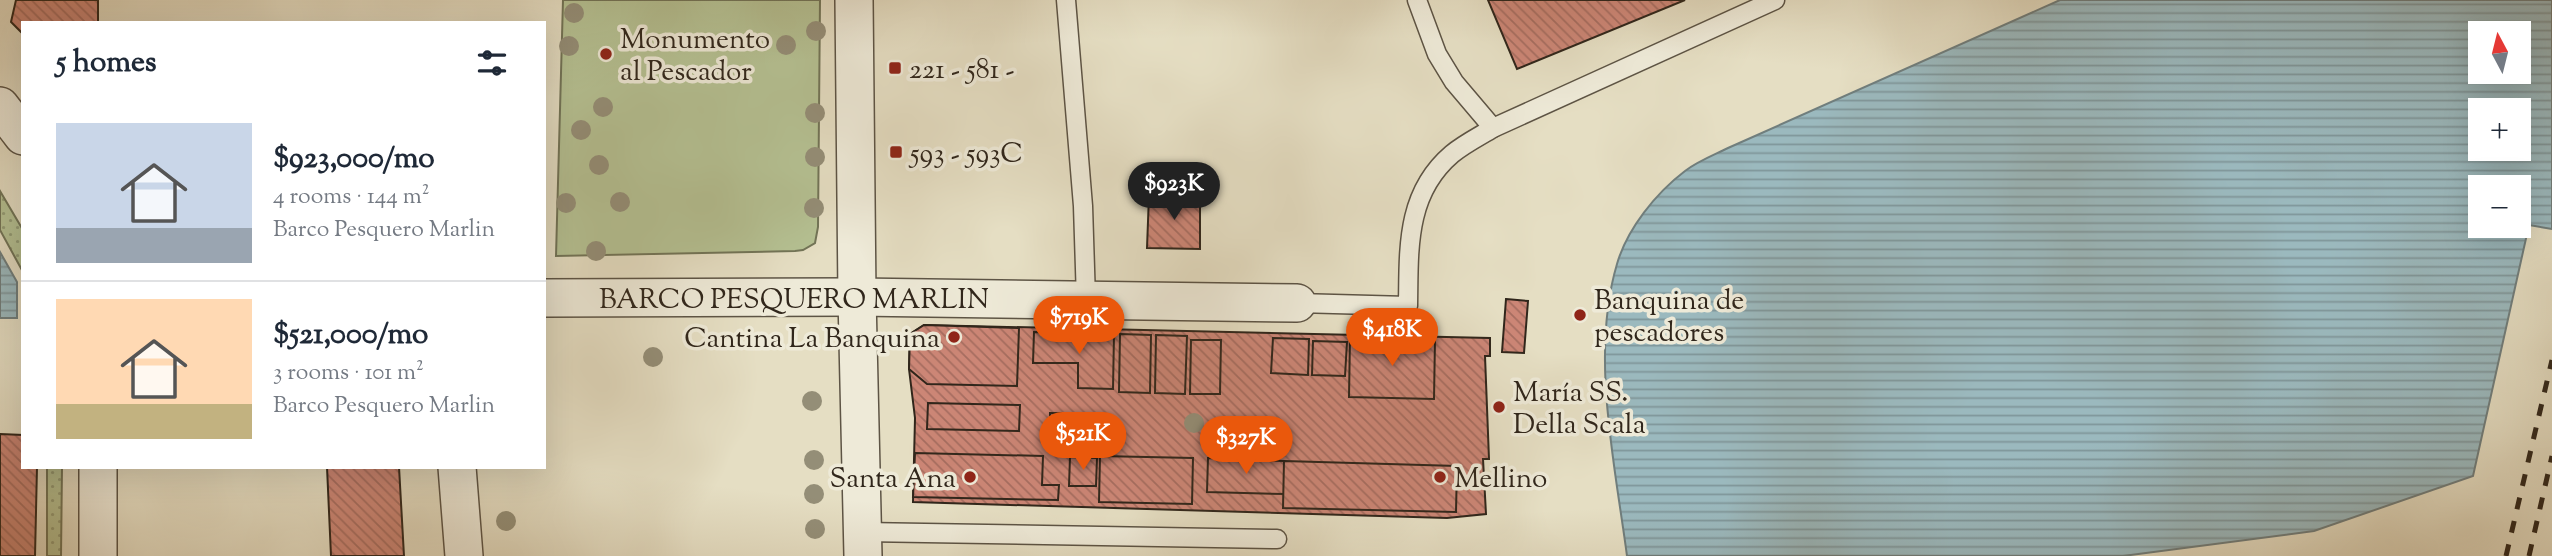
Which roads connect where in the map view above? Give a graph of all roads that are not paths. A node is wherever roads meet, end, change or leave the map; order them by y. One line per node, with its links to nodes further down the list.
1 (854, 0): 8 (street)
2 (1066, 0): 10 (lane)
3 (1418, 0): 6 (lane)
4 (1775, 0): 6 (lane)
5 (0, 106): 7 (street)
6 (1493, 128): 11 (lane)
7 (21, 133)
8 (857, 297): 9 (street, BARCO PESQUERO MARLIN); 10 (street, BARCO PESQUERO MARLIN); 15 (street)
9 (546, 298)
10 (1086, 300): 11 (street, BARCO PESQUERO MARLIN)
11 (1297, 303)
12 (98, 469): 16 (street)
13 (457, 469): 17 (street)
14 (1277, 539): 15 (lane)
15 (863, 544)
16 (98, 556)
17 (464, 556)

